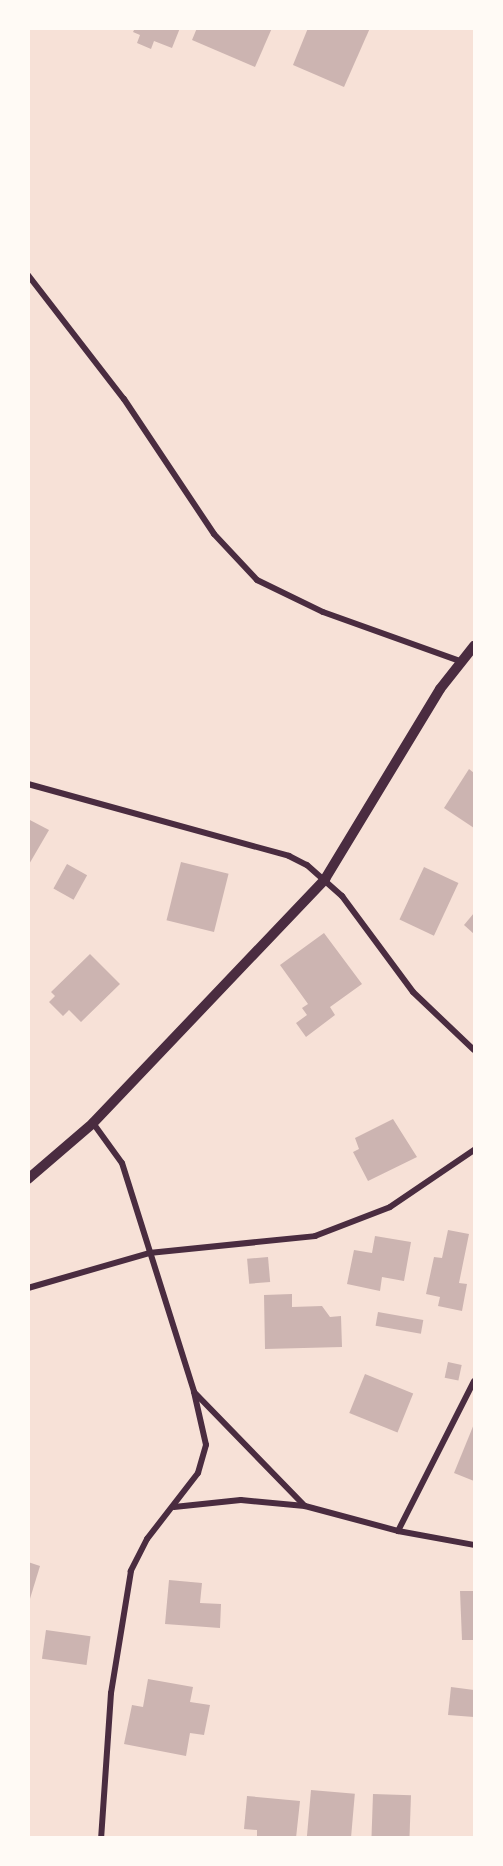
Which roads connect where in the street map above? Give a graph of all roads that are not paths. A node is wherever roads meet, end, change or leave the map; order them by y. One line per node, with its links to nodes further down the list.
1 (28, 275): 3 (street)
2 (474, 646): 3 (street)
3 (460, 662): 5 (street)
4 (28, 784): 5 (street)
5 (325, 879): 6 (street); 7 (street)
6 (474, 1050)
7 (93, 1123): 9 (street); 10 (street)
8 (474, 1150): 10 (street)
9 (28, 1179)
10 (149, 1253): 11 (street); 13 (street)
11 (28, 1288)
12 (474, 1380): 16 (street)
13 (194, 1392): 14 (street); 15 (street)
14 (305, 1506): 15 (street); 16 (street)
15 (174, 1507): 18 (street)
16 (398, 1531): 17 (street)
17 (474, 1545)
18 (101, 1838)

